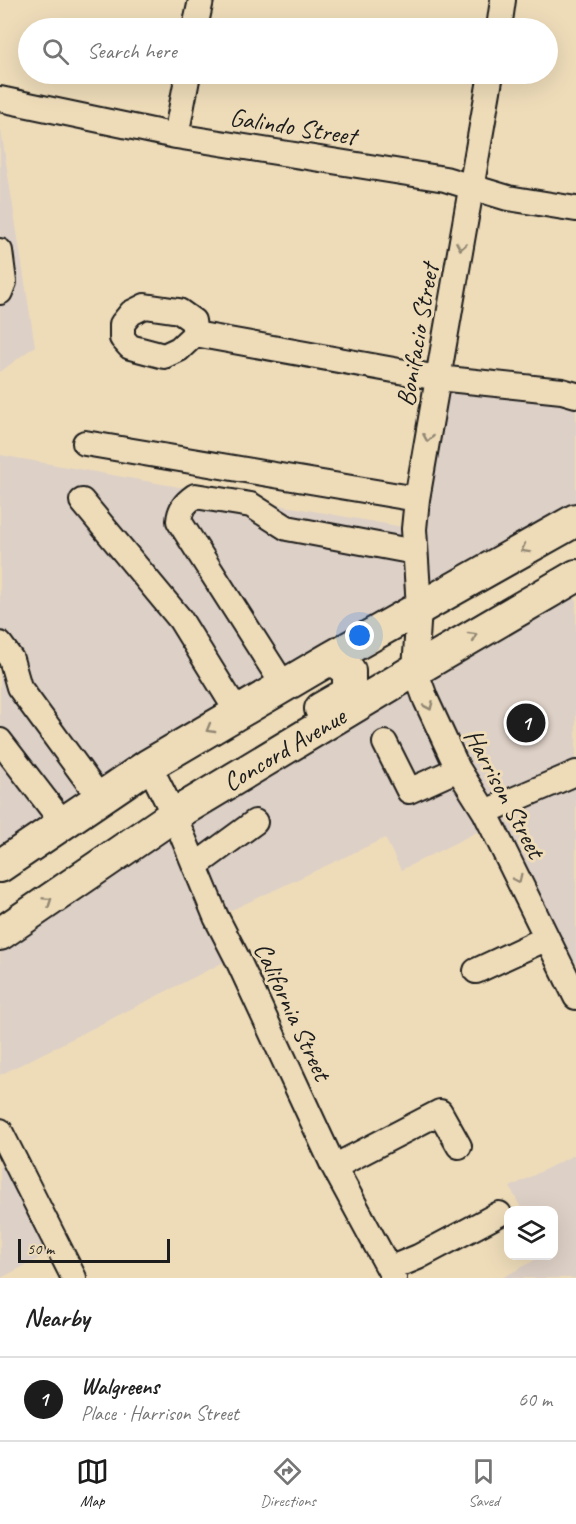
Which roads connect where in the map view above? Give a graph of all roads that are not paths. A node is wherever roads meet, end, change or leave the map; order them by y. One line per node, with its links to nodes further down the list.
1 (201, 0): 3 (street)
2 (503, 0): 4 (street)
3 (197, 18)
4 (500, 18)
5 (186, 84): 8 (street)
6 (489, 84): 9 (street, Bonifacio Street)
7 (0, 99): 8 (street, Galindo Street)
8 (177, 136): 9 (street, Galindo Street)
9 (471, 189): 10 (street, Galindo Street); 14 (street, Bonifacio Street, one-way to 14)
10 (576, 209)
11 (0, 251): 12 (street)
12 (0, 292)
13 (195, 334): 14 (street)
14 (438, 378): 15 (street); 17 (street, Bonifacio Street, one-way to 17)
15 (576, 395)
16 (85, 443): 17 (street)
17 (417, 499): 20 (street, Bonifacio Street)
18 (82, 501): 28 (street)
19 (576, 520): 22 (main road, Concord Avenue, one-way to 22)
20 (415, 552): 22 (street, Bonifacio Street); 27 (street)
21 (576, 577): 25 (main road, Concord Avenue, one-way to 21)
22 (419, 608): 24 (main road, Concord Avenue); 25 (street, Harrison Street)
23 (0, 644): 26 (street)
24 (331, 658): 27 (main road, Concord Avenue); 33 (main road)
25 (415, 670): 32 (street, Harrison Street, one-way to 32); 33 (main road, Concord Avenue)
26 (8, 683): 35 (street)
27 (284, 686): 28 (main road, Concord Avenue)
28 (238, 713): 31 (main road, Concord Avenue, one-way to 31)
29 (0, 741): 39 (street)
30 (385, 743): 32 (street)
31 (149, 765): 35 (main road, Concord Avenue); 37 (street, California Street)
32 (458, 769): 36 (street, Harrison Street)
33 (243, 773): 37 (main road, Concord Avenue)
34 (576, 773): 36 (street)
35 (100, 798): 39 (main road, Concord Avenue)
36 (485, 812): 43 (street, Harrison Street, one-way to 43)
37 (174, 815): 41 (street, California Street); 42 (main road, Concord Avenue, one-way to 37)
38 (255, 822): 41 (street)
39 (63, 823): 40 (main road, Concord Avenue)
40 (0, 866)
41 (195, 866): 48 (street, California Street)
42 (0, 934)
43 (547, 938): 44 (street); 45 (street, Harrison Street)
44 (476, 971)
45 (576, 997)
46 (0, 1131): 51 (street)
47 (459, 1146): 48 (street)
48 (334, 1167): 50 (street, California Street)
49 (499, 1214): 50 (street)
50 (392, 1274)
51 (74, 1278)

